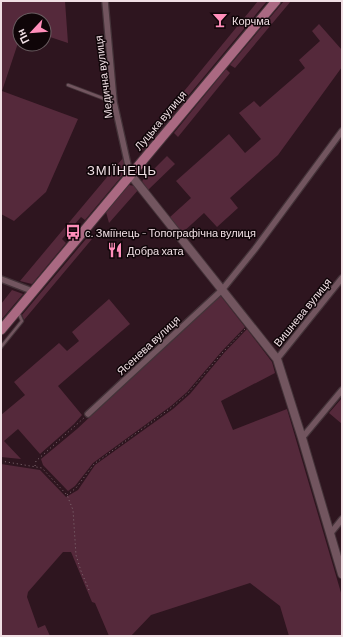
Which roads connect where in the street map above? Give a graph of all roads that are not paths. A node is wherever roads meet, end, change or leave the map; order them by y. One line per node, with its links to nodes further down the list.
1 (105, 1): 4 (street, Медична вулиця)
2 (276, 1): 6 (main road, Луцька вулиця)
3 (68, 85): 4 (lane)
4 (114, 102): 6 (street, Медична вулиця)
5 (342, 131): 9 (street, Ясенева вулиця)
6 (130, 174): 9 (street); 10 (main road, Луцька вулиця)
7 (342, 278): 14 (street, Вишнева вулиця)
8 (1, 279): 10 (street)
9 (222, 290): 14 (street); 16 (street, Ясенева вулиця)
10 (32, 291): 11 (main road, Луцька вулиця)
11 (17, 311): 12 (main road, Луцька вулиця); 13 (lane)
12 (1, 330)
13 (1, 347)
14 (277, 359): 17 (street)
15 (342, 390): 17 (street)
16 (88, 414)
17 (302, 438): 19 (street)
18 (342, 519): 19 (street)
19 (330, 534): 20 (street)
20 (342, 574)

